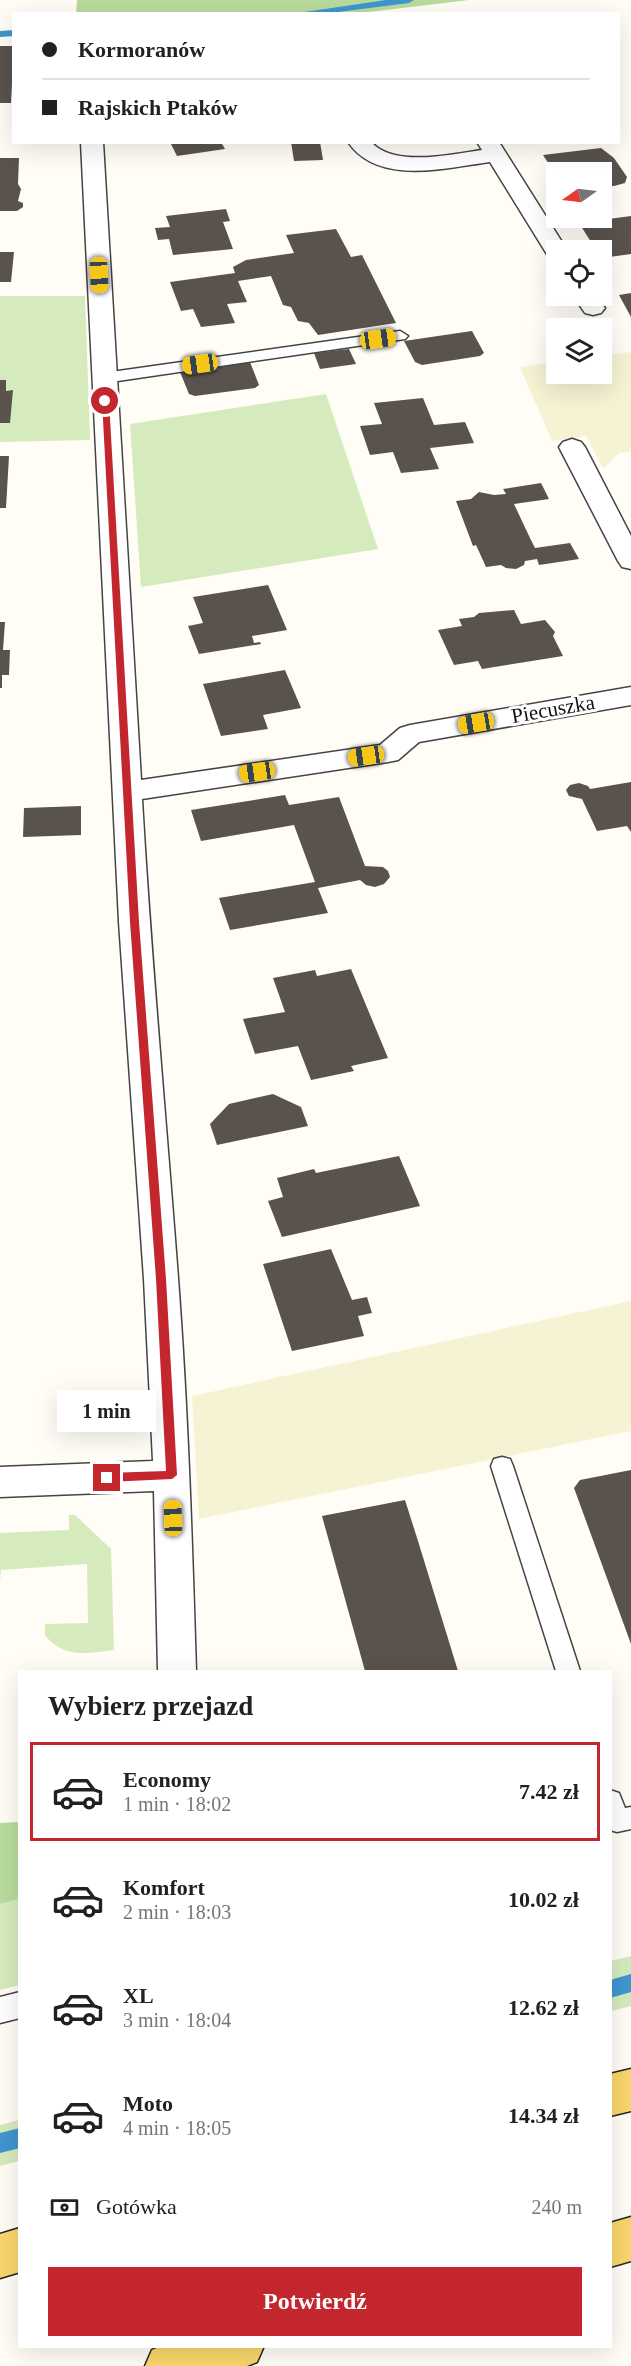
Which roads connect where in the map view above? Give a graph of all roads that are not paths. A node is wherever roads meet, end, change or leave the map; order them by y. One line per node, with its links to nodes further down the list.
1 (92, 144): 6 (street)
2 (361, 144): 3 (street)
3 (492, 149): 4 (street)
4 (549, 240)
5 (400, 336): 6 (lane)
6 (104, 378): 10 (street)
7 (572, 447): 8 (street)
8 (631, 561)
9 (631, 696): 10 (street, Piecuszka)
10 (127, 792): 12 (street)
11 (502, 1466): 15 (lane)
12 (172, 1475): 13 (street); 14 (street)
13 (0, 1482)
14 (177, 1670)
15 (568, 1670)
16 (612, 1807): 17 (lane)
17 (631, 1818)
18 (18, 2006): 19 (lane)
19 (0, 2010)
20 (631, 2090): 21 (main road)
21 (612, 2095)
22 (631, 2239): 23 (main road)
23 (612, 2244)
24 (18, 2251): 25 (main road)
25 (0, 2256)
26 (234, 2348): 27 (main road)
27 (168, 2366)

